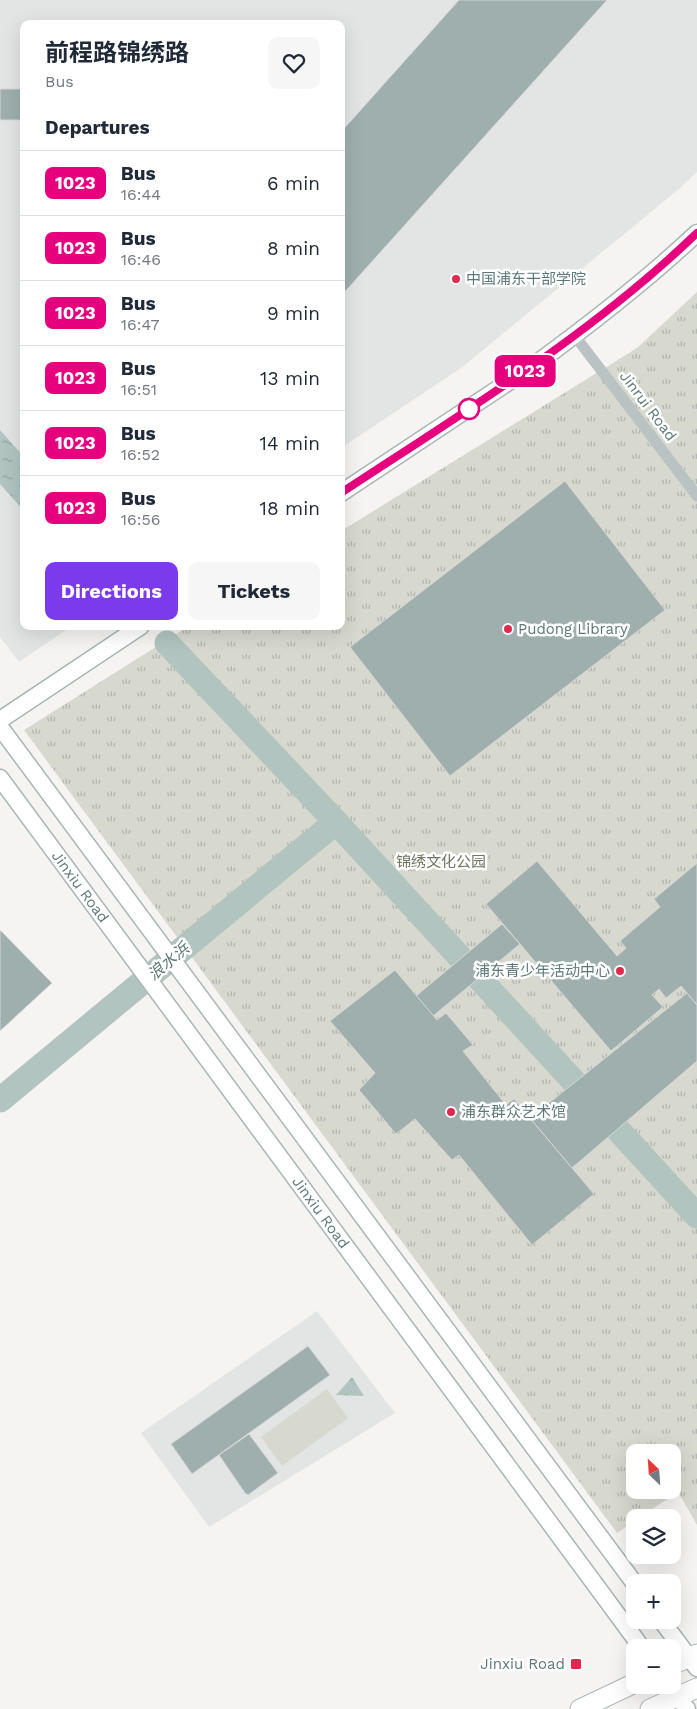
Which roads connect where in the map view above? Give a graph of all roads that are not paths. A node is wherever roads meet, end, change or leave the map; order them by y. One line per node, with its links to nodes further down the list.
1 (697, 233): 2 (main road)
2 (574, 336): 3 (main road); 4 (street, Jinrui Road)
3 (345, 490)
4 (697, 496)
5 (135, 630): 6 (main road)
6 (0, 720)
7 (0, 727): 9 (main road, Jinxiu Road)
8 (0, 778): 11 (main road, Jinxiu Road)
9 (628, 1574)
10 (667, 1629): 12 (main road)
11 (635, 1639)
12 (689, 1661)
13 (626, 1687): 16 (main road)
14 (697, 1688): 15 (main road)
15 (678, 1697): 17 (main road)
16 (580, 1709)
17 (650, 1709)

